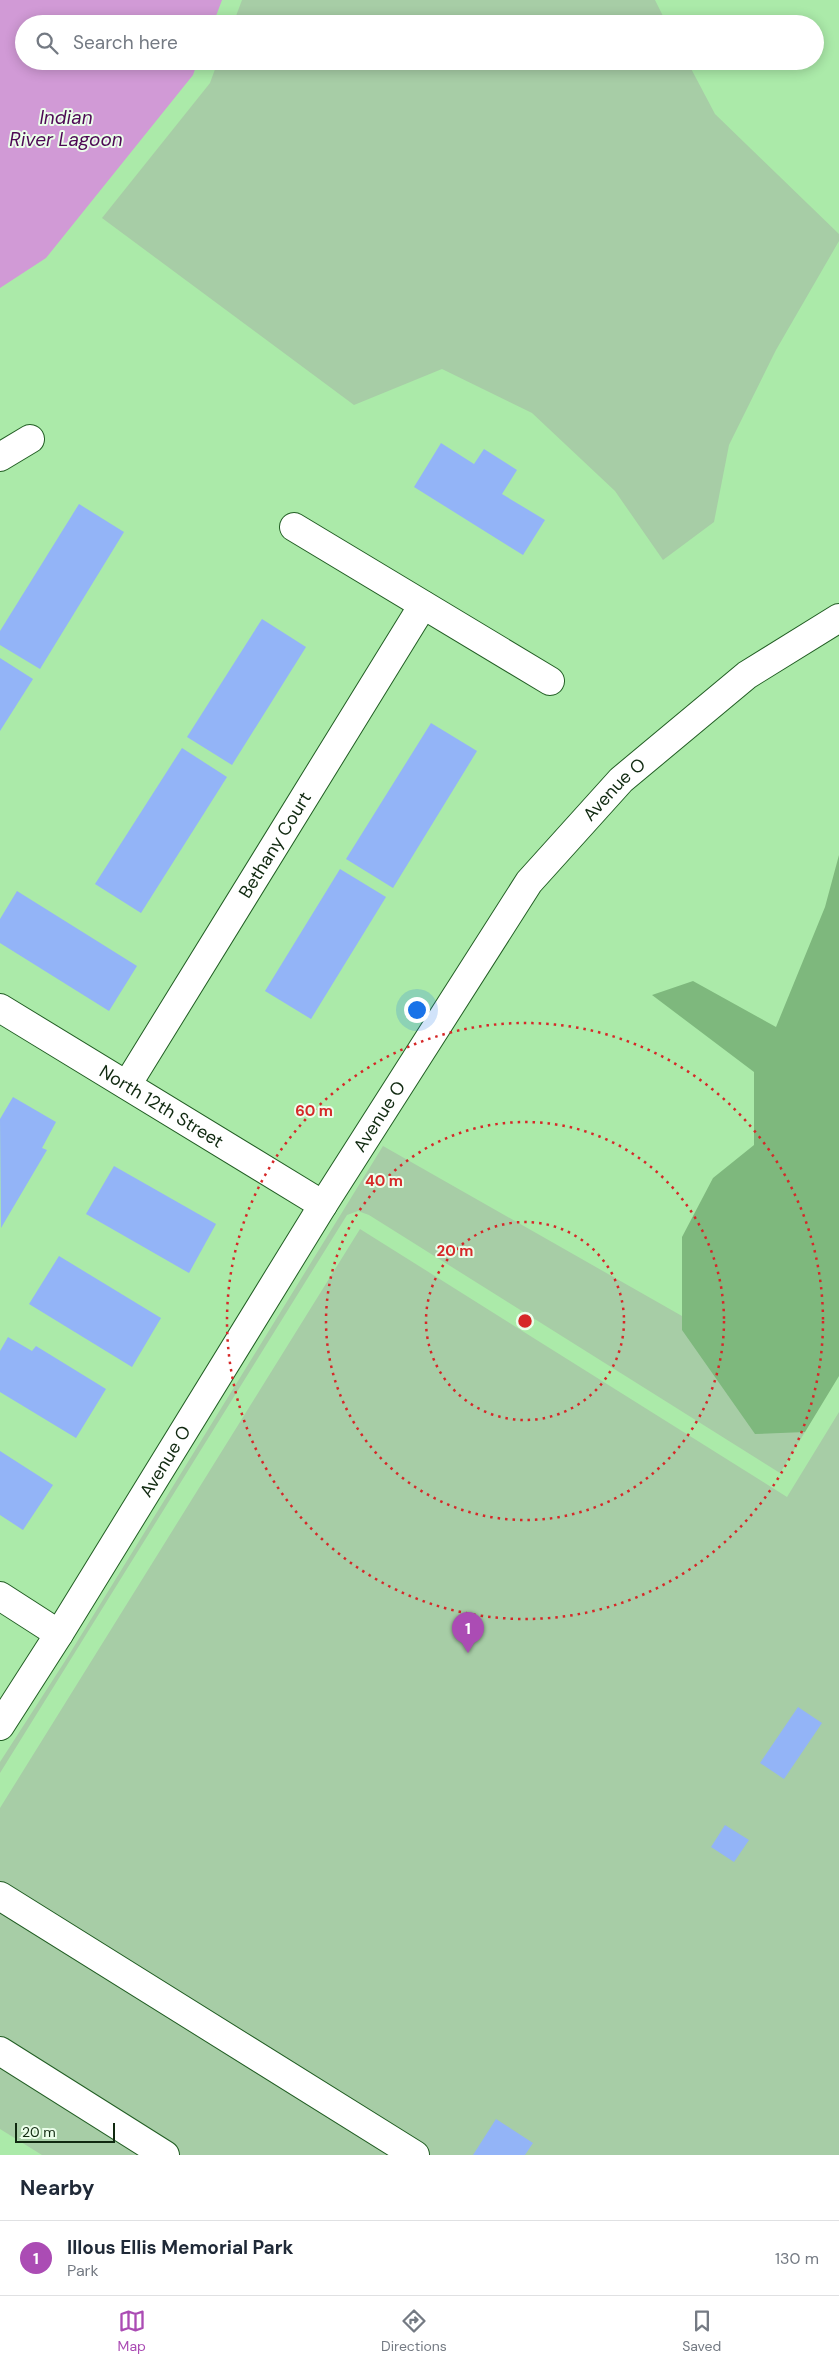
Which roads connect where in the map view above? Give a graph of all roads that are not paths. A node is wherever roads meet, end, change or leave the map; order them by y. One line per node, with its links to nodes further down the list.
1 (30, 439): 2 (street)
2 (0, 457)
3 (294, 527): 4 (street)
4 (423, 604): 6 (street); 8 (street, Bethany Court)
5 (839, 618): 9 (street, Avenue O)
6 (550, 681)
7 (0, 1008): 8 (street, North 12th Street)
8 (127, 1085): 9 (street, North 12th Street)
9 (323, 1204): 11 (street, Avenue O)
10 (0, 1596): 11 (street)
11 (59, 1634): 12 (street, Avenue O)
12 (0, 1726)
13 (3, 1905): 16 (street)
14 (0, 2051): 15 (street)
15 (166, 2155)
16 (415, 2155)

